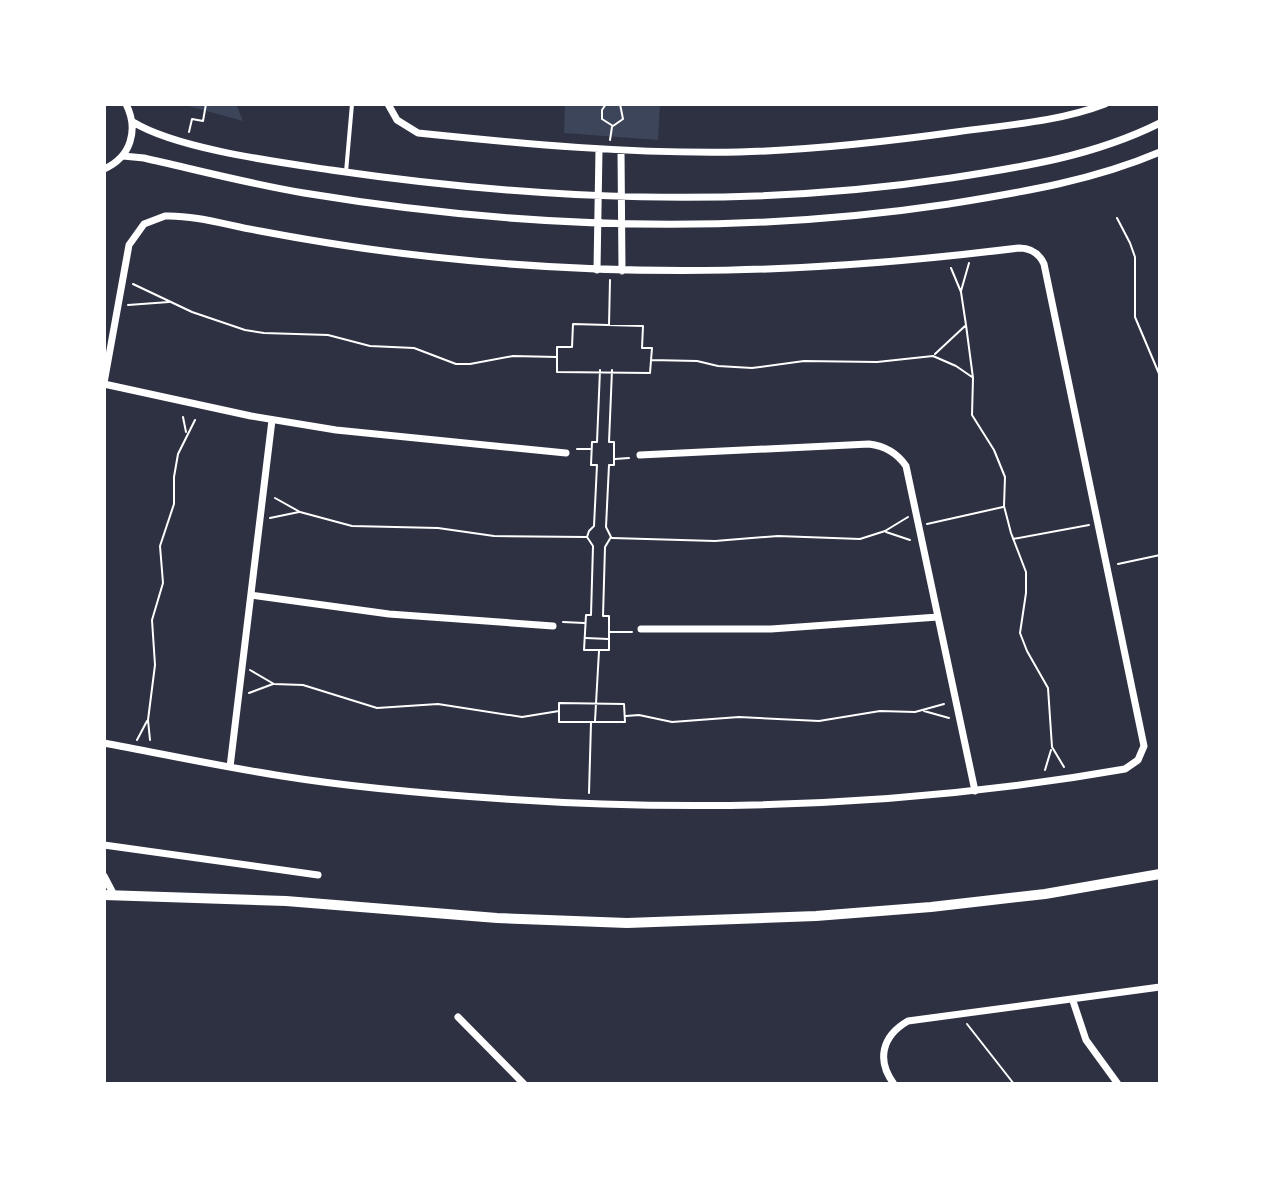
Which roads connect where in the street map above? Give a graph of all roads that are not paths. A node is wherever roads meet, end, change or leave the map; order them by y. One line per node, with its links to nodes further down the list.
1 (126, 104): 5 (street)
2 (352, 104): 12 (lane)
3 (388, 104): 7 (street)
4 (1105, 104): 8 (street)
5 (133, 122): 10 (street); 12 (street)
6 (1160, 123): 14 (street)
7 (599, 149): 8 (street); 13 (street)
8 (621, 150): 14 (street)
9 (1160, 152): 16 (street)
10 (123, 156): 11 (street); 15 (street)
11 (105, 170)
12 (346, 172): 13 (street)
13 (598, 197): 14 (street); 15 (street)
14 (622, 198): 16 (street)
15 (598, 222): 16 (street); 17 (street)
16 (622, 223): 18 (street)
17 (597, 270): 18 (street); 19 (street)
18 (622, 271): 29 (street)
19 (104, 383): 20 (street)
20 (272, 420): 21 (street); 23 (street)
21 (566, 453)
22 (640, 455): 24 (street)
23 (251, 595): 25 (street); 28 (street)
24 (938, 617): 26 (street); 29 (street)
25 (551, 626)
26 (643, 629)
27 (104, 743): 28 (street)
28 (230, 767): 29 (street)
29 (975, 791)
30 (104, 845): 32 (street)
31 (1160, 874): 34 (main road)
32 (318, 875)
33 (104, 876): 34 (street)
34 (109, 895)
35 (1160, 987): 36 (street)
36 (1073, 1001): 39 (street); 40 (street)
37 (458, 1017): 38 (street)
38 (524, 1084)
39 (894, 1084)
40 (1118, 1084)

